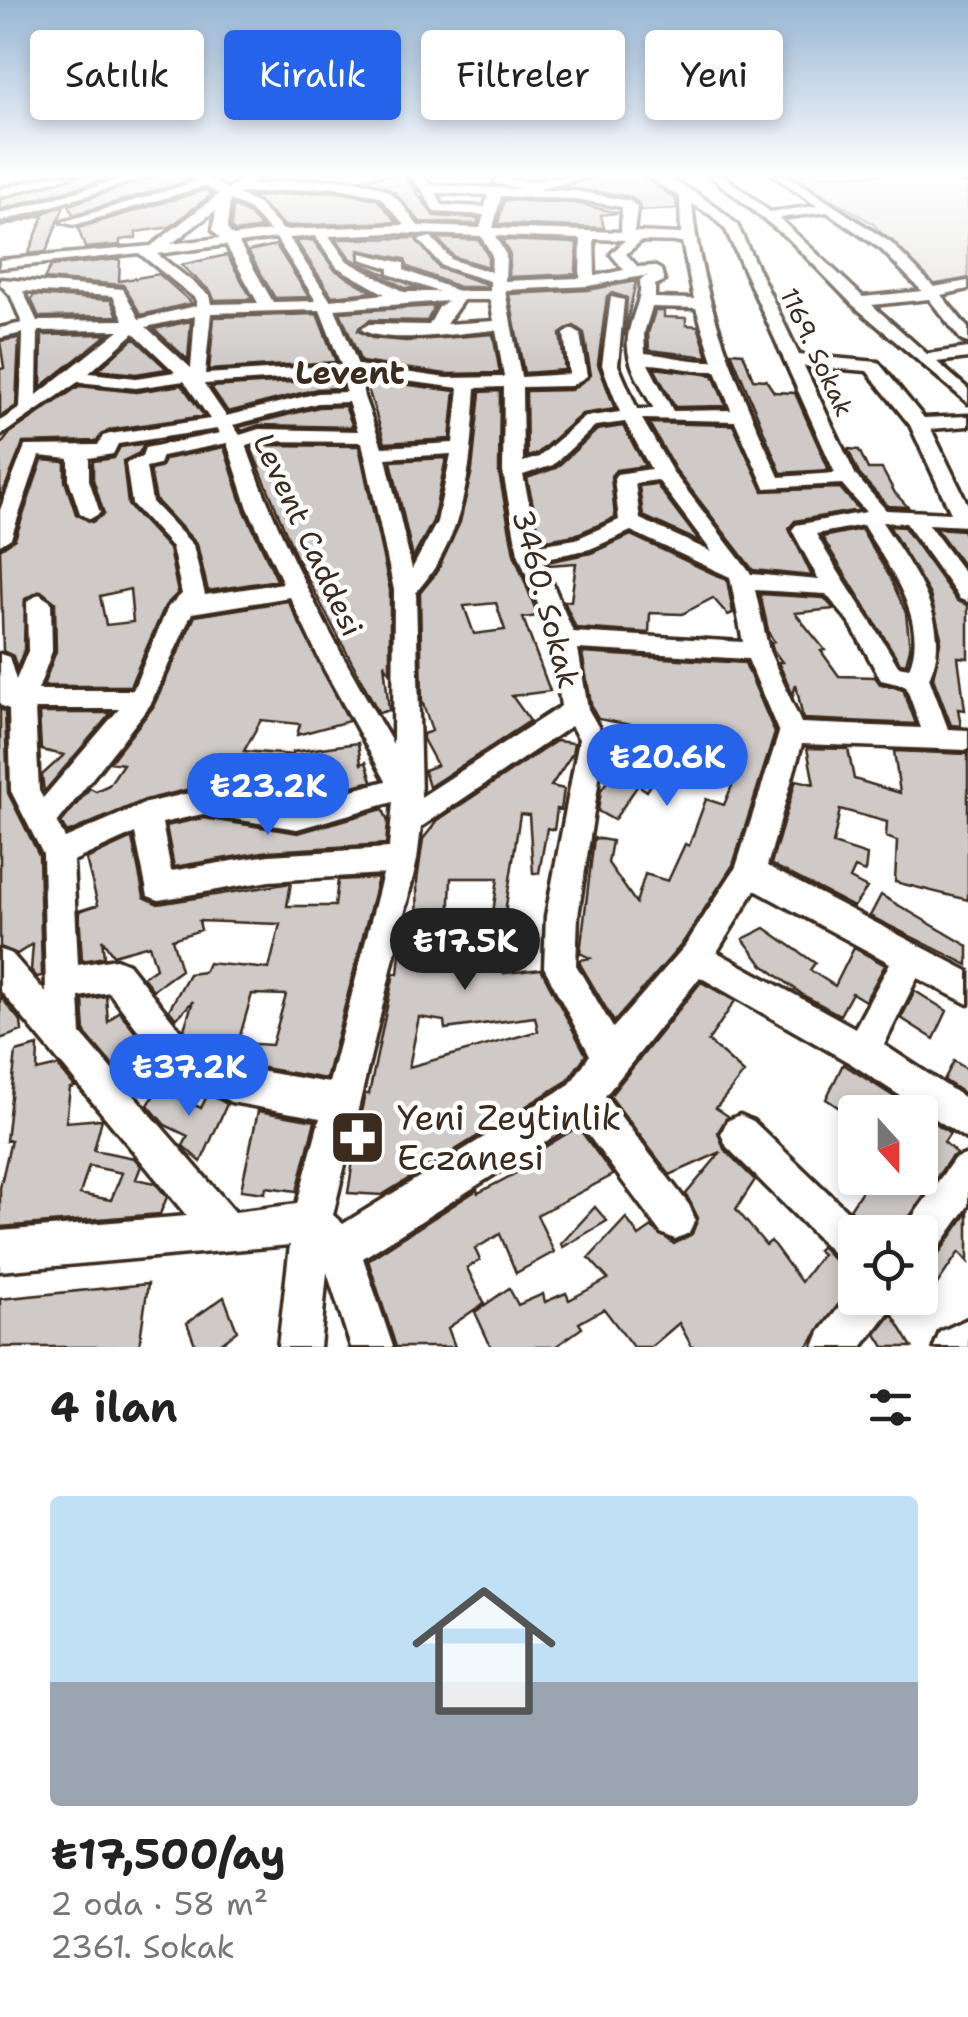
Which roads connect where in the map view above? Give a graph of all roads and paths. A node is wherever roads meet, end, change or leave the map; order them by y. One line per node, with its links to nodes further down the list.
1 (81, 238): 19 (street)
2 (159, 238): 17 (street)
3 (228, 238): 15 (street)
4 (248, 238): 15 (street)
5 (283, 238): 32 (street)
6 (322, 238): 26 (street)
7 (493, 238): 24 (street, 3460. Sokak)
8 (587, 238): 22 (street)
9 (631, 238): 20 (street)
10 (682, 238): 11 (street)
11 (686, 238): 31 (street)
12 (737, 238): 45 (street, 1169. Sokak)
13 (796, 238): 30 (street)
14 (874, 238): 25 (street)
15 (230, 240): 17 (street); 33 (street)
16 (426, 240): 24 (street)
17 (148, 249): 19 (street); 34 (street)
18 (366, 256): 27 (street)
19 (78, 257): 21 (street)
20 (634, 272): 22 (street); 29 (street)
21 (2, 278): 35 (street, Levent Caddesi); 37 (street)
22 (588, 282): 24 (street)
23 (968, 285): 25 (street)
24 (497, 286): 27 (street); 36 (street, 3460. Sokak)
25 (932, 293): 30 (street); 42 (street)
26 (402, 297): 27 (street); 32 (street)
27 (456, 297): 39 (street)
28 (616, 300): 55 (street)
29 (648, 302): 31 (street); 44 (street)
30 (858, 302): 46 (street)
31 (704, 304): 47 (street)
32 (326, 305): 33 (street); 51 (street)
33 (268, 306): 34 (street)
34 (205, 309): 35 (street); 49 (street)
35 (134, 325): 37 (street); 48 (street); 49 (street, Levent Caddesi)
36 (504, 325): 39 (street); 50 (street, 3460. Sokak)
37 (31, 326): 40 (street); 54 (street)
38 (369, 329): 39 (street)
39 (435, 330)
40 (0, 333)
41 (572, 334): 50 (street)
42 (968, 338)
43 (968, 353): 46 (street)
44 (638, 358): 47 (street); 55 (street)
45 (796, 360): 58 (street); 66 (street, 1169. Sokak)
46 (925, 360): 53 (street)
47 (724, 366): 56 (street)
48 (75, 377): 49 (street); 54 (street)
49 (191, 377): 51 (street); 60 (street, Levent Caddesi)
50 (513, 381): 52 (street); 64 (street, 3460. Sokak)
51 (353, 383): 52 (street); 60 (street); 61 (street)
52 (468, 383): 62 (street)
53 (968, 398)
54 (28, 408): 59 (street)
55 (631, 416): 56 (street); 64 (street); 65 (street)
56 (742, 416): 66 (street)
57 (968, 421): 58 (street)
58 (919, 424): 70 (street)
59 (1, 428)
60 (229, 434): 61 (street); 63 (street); 76 (street, Levent Caddesi); 80 (street)
61 (372, 445): 62 (street); 77 (street)
62 (462, 448): 77 (street)
63 (78, 454): 67 (street); 72 (street)
64 (513, 472): 73 (street, 3460. Sokak)
65 (662, 473): 71 (street); 74 (street)
66 (848, 478): 68 (street, 1169. Sokak)
67 (90, 514)
68 (875, 517): 69 (street); 75 (street); 84 (street, 1169. Sokak)
69 (914, 518): 70 (street); 78 (street)
70 (966, 520)
71 (630, 522): 73 (street); 74 (street)
72 (0, 538)
73 (529, 554): 81 (street, 3460. Sokak)
74 (740, 576): 75 (street); 82 (street)
75 (834, 587): 84 (street)
76 (300, 588): 80 (street); 91 (street, Levent Caddesi)
77 (405, 590): 91 (street)
78 (968, 594)
79 (39, 602): 86 (street)
80 (180, 607): 85 (street)
81 (564, 640): 82 (street); 87 (street, 3460. Sokak)
82 (757, 651): 88 (street)
83 (0, 663): 86 (street)
84 (916, 678): 89 (street)
85 (140, 699): 86 (street); 93 (street)
86 (11, 700): 93 (street)
87 (575, 710): 94 (street, 3460. Sokak); 105 (street)
88 (792, 733): 89 (street); 97 (street)
89 (936, 736): 90 (street)
90 (968, 740)
91 (404, 788): 92 (street); 94 (street)
92 (146, 815): 95 (street); 96 (street)
93 (42, 820): 95 (street)
94 (406, 821): 96 (street)
95 (58, 854): 101 (street)
96 (402, 860): 107 (street)
97 (750, 872): 98 (street); 99 (street)
98 (911, 956): 102 (street); 104 (street)
99 (696, 957): 104 (street); 105 (street)
100 (0, 965): 103 (street)
101 (61, 984): 103 (street); 107 (street)
102 (968, 988)
103 (64, 1043): 114 (street)
104 (862, 1051): 108 (street)
105 (610, 1057): 106 (street)
106 (583, 1097): 112 (street); 115 (street)
107 (340, 1102): 115 (street)
108 (968, 1122)
109 (740, 1134): 113 (street)
110 (968, 1174): 111 (street)
111 (938, 1215)
112 (675, 1219)
113 (838, 1229)
114 (227, 1233): 115 (street); 116 (street)
115 (326, 1235): 119 (street); 120 (street)
116 (0, 1251)
117 (860, 1315): 121 (street)
118 (968, 1340): 122 (street)
119 (300, 1347)
120 (372, 1347)
121 (835, 1347)
122 (956, 1347)

